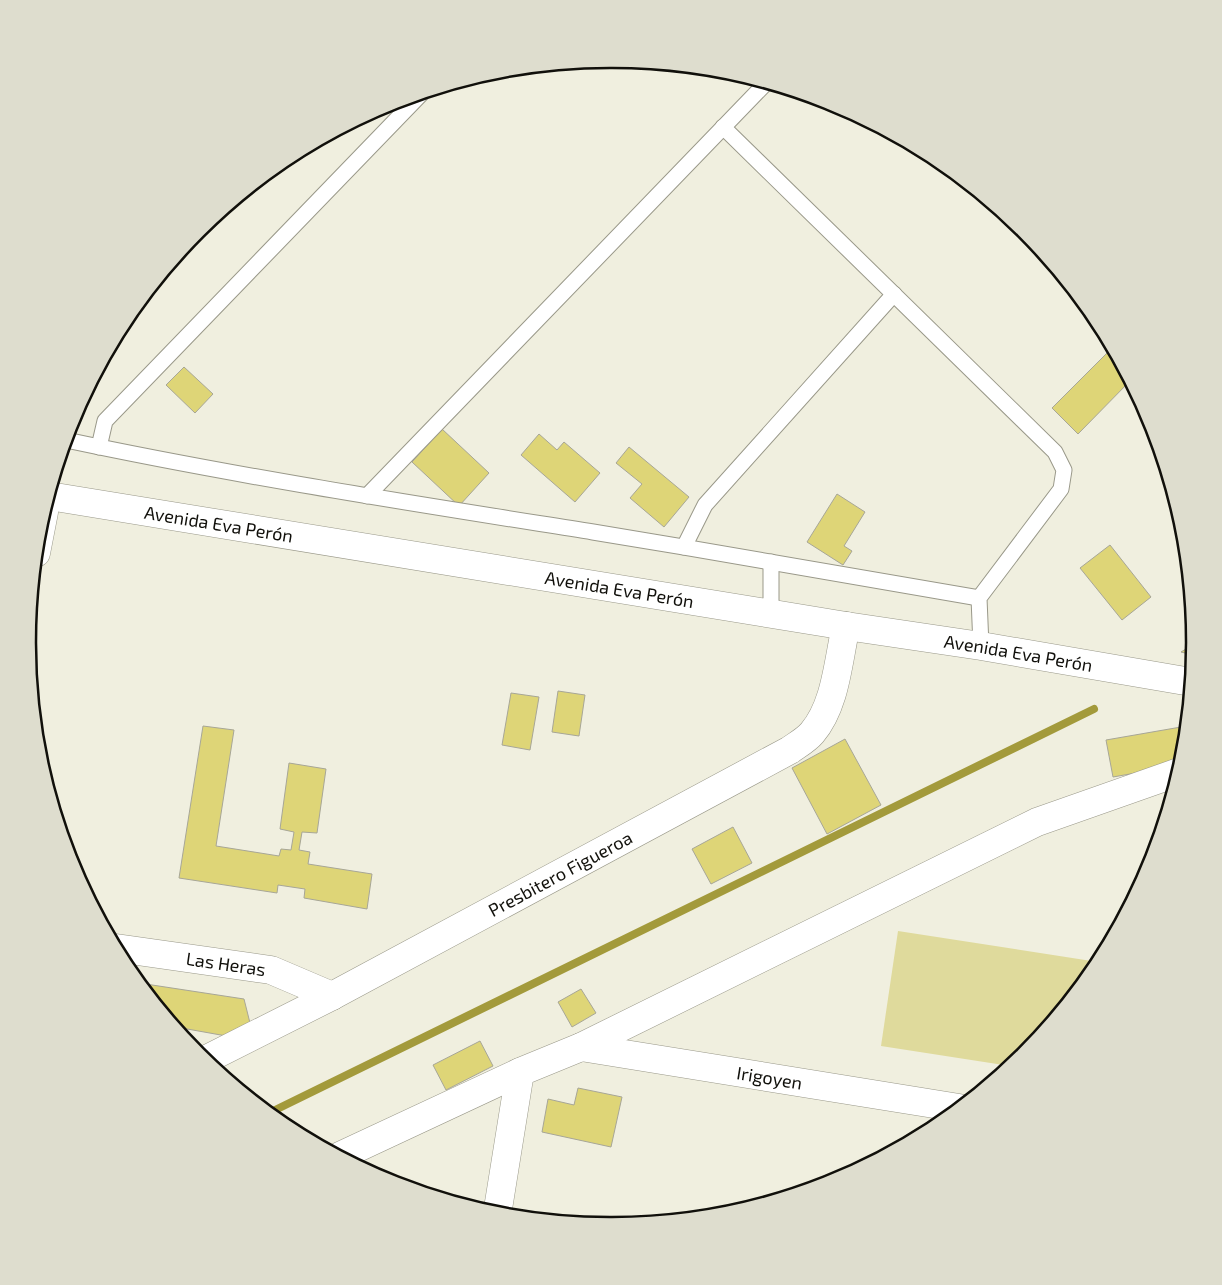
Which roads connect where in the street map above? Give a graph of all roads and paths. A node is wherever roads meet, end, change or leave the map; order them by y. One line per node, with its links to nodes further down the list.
1 (762, 87): 3 (lane)
2 (412, 104): 6 (lane)
3 (723, 127): 4 (lane); 7 (lane)
4 (894, 294): 9 (lane); 11 (lane)
5 (73, 441): 6 (lane)
6 (99, 447): 7 (lane)
7 (367, 496): 9 (lane)
8 (55, 497): 12 (street, Avenida Eva Perón)
9 (684, 547): 10 (lane)
10 (771, 562): 11 (lane); 12 (lane)
11 (979, 598): 14 (lane)
12 (771, 613): 13 (street, Avenida Eva Perón)
13 (846, 626): 14 (street, Avenida Eva Perón); 18 (street, Presbitero Figueroa)
14 (981, 646): 15 (street, Avenida Eva Perón)
15 (1185, 681)
16 (1170, 775): 19 (street)
17 (125, 949): 18 (street, Las Heras)
18 (332, 996): 20 (street, Presbitero Figueroa)
19 (581, 1047): 21 (street); 22 (street, Irigoyen)
20 (212, 1056)
21 (520, 1072): 23 (street); 24 (street)
22 (949, 1106)
23 (347, 1153)
24 (498, 1206)

